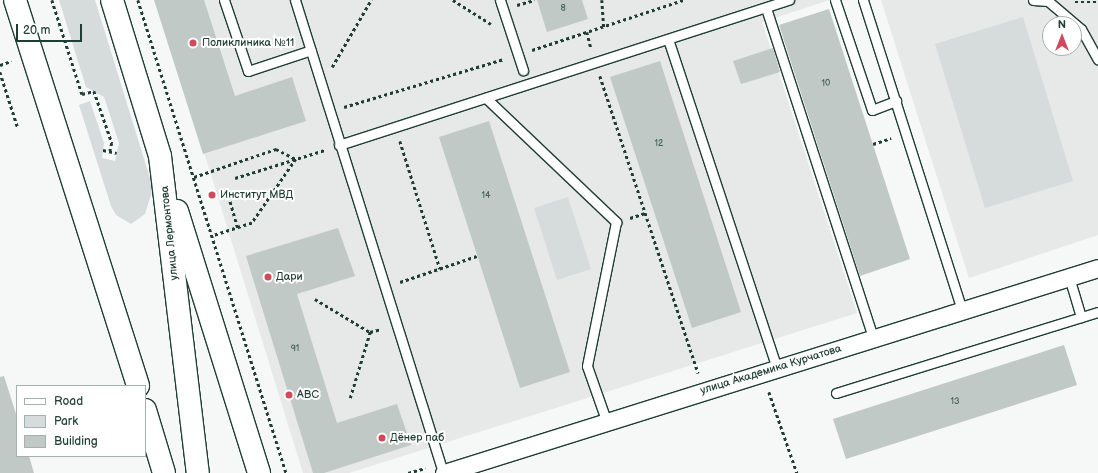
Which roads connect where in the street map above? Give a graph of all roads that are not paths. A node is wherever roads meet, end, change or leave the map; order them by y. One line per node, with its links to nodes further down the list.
1 (14, 0): 26 (main road)
2 (112, 0): 18 (main road, улица Лермонтова)
3 (224, 0): 12 (lane)
4 (295, 0): 12 (lane)
5 (500, 0): 14 (lane)
6 (789, 0): 10 (lane)
7 (835, 0): 16 (lane)
8 (863, 0): 16 (lane)
9 (1033, 0): 13 (lane)
10 (766, 8): 11 (lane); 24 (lane)
11 (668, 39): 15 (lane); 25 (lane)
12 (310, 50): 17 (lane)
13 (1098, 60)
14 (523, 70)
15 (486, 98): 17 (lane); 29 (lane)
16 (896, 101): 21 (lane)
17 (339, 145): 35 (lane)
18 (160, 156): 33 (main road, улица Лермонтова); 34 (main road)
19 (1098, 268): 20 (street, улица Академика Курчатова)
20 (1069, 277): 21 (street, улица Академика Курчатова); 23 (lane)
21 (962, 310): 24 (street, улица Академика Курчатова)
22 (1098, 312): 23 (lane)
23 (1081, 317): 27 (lane)
24 (873, 338): 25 (street, улица Академика Курчатова)
25 (769, 371): 29 (street, улица Академика Курчатова)
26 (138, 385)
27 (836, 393)
28 (146, 413): 30 (main road)
29 (606, 420): 35 (street, улица Академика Курчатова)
30 (155, 441): 31 (main road); 32 (main road)
31 (156, 473)
32 (164, 473)
33 (198, 473)
34 (259, 473)
35 (444, 473)

